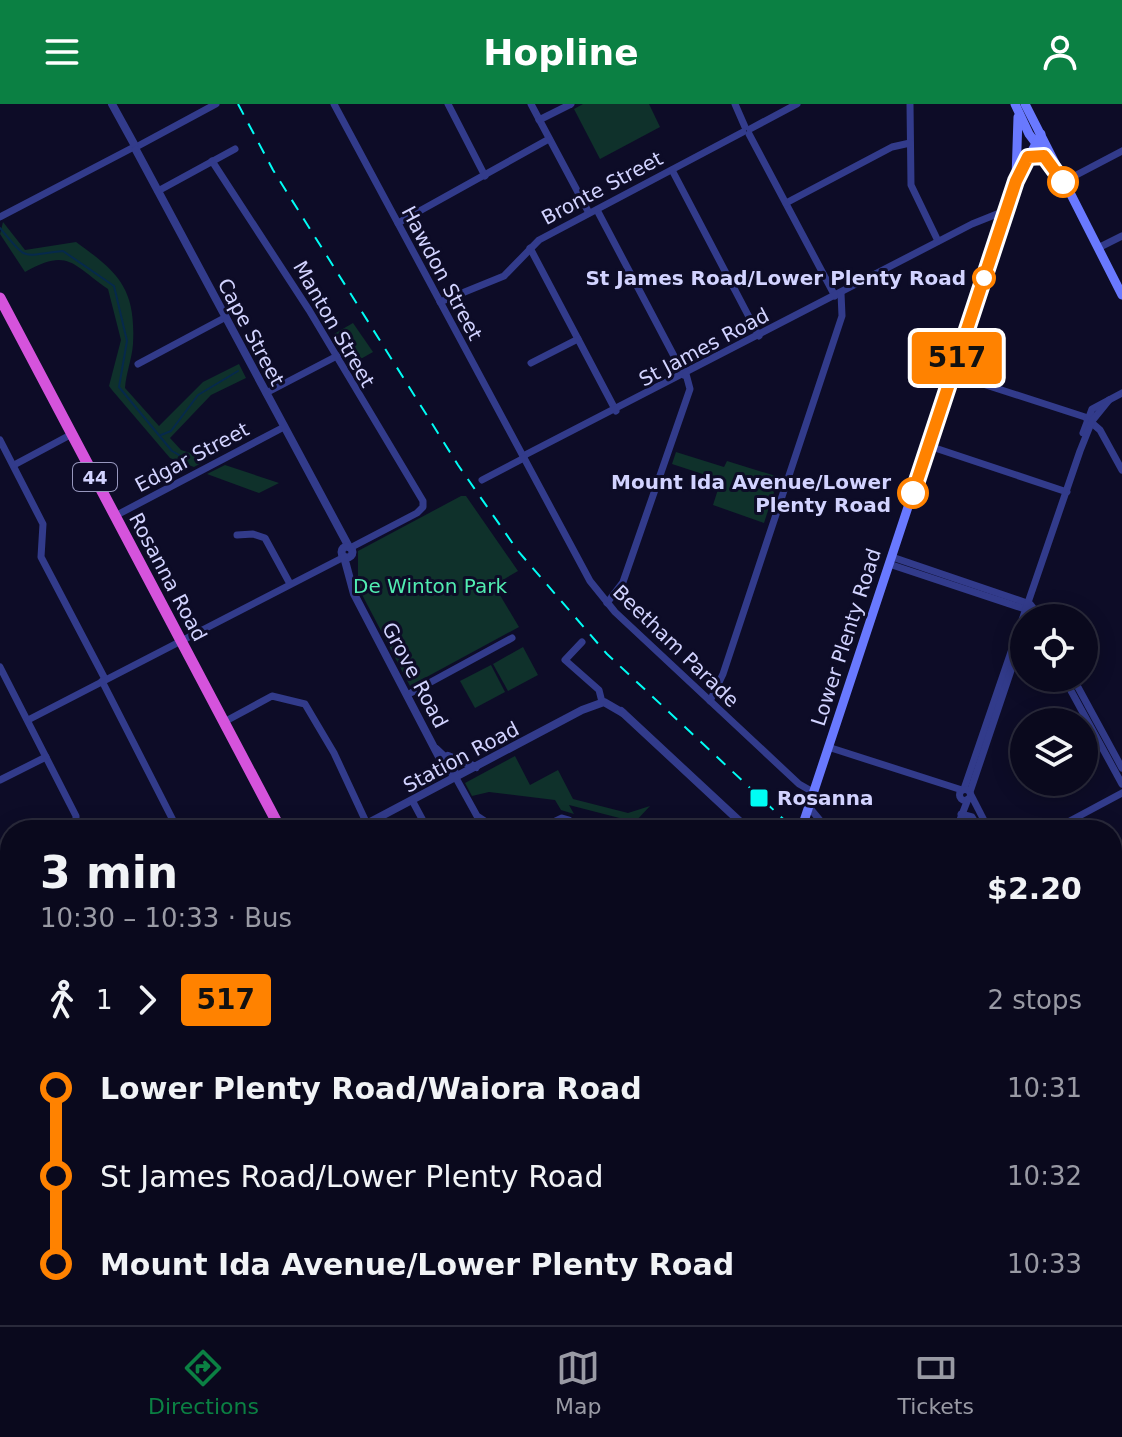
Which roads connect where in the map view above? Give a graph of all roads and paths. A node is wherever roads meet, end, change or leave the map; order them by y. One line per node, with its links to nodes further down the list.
1 (112, 104): 16 (street, Cape Street)
2 (216, 104): 16 (street)
3 (334, 104): 31 (street, Hawdon Street)
4 (448, 104): 24 (street)
5 (531, 104): 11 (street)
6 (571, 104): 11 (street)
7 (735, 104): 12 (street)
8 (797, 104): 12 (street, Bronte Street)
9 (910, 104): 15 (street)
10 (1019, 106): 13 (main road); 19 (main road, Lower Plenty Road)
11 (539, 120): 14 (street)
12 (747, 130): 23 (street, Bronte Street); 27 (street)
13 (1037, 135): 19 (main road); 20 (main road); 22 (main road)
14 (549, 139): 24 (street); 29 (street)
15 (910, 143): 27 (street); 33 (street)
16 (135, 147): 26 (street, Cape Street); 30 (street)
17 (235, 149): 21 (street)
18 (1122, 151): 25 (street)
19 (1024, 156): 20 (main road); 28 (main road, Lower Plenty Road)
20 (1046, 158): 22 (main road)
21 (212, 161): 26 (street); 43 (street, Manton Street)
22 (1056, 169): 25 (main road)
23 (672, 170): 29 (street, Bronte Street); 41 (street)
24 (485, 176): 31 (street)
25 (1063, 182): 35 (main road)
26 (158, 191): 40 (street, Cape Street)
27 (786, 203): 36 (street)
28 (1007, 210): 33 (street, St James Road); 46 (main road, Lower Plenty Road)
29 (593, 212): 34 (street, Bronte Street); 47 (street)
30 (0, 217)
31 (398, 223): 39 (street, Hawdon Street)
32 (1122, 236): 35 (street)
33 (938, 241): 36 (street, St James Road)
34 (530, 248): 39 (street, Bronte Street); 42 (street)
35 (1098, 248): 37 (main road)
36 (840, 293): 41 (street, St James Road); 82 (street)
37 (1122, 295)
38 (0, 298): 53 (highway, Rosanna Road / 44)
39 (440, 302): 56 (street, Hawdon Street)
40 (226, 317): 45 (street); 48 (street, Cape Street)
41 (759, 336): 47 (street, St James Road)
42 (578, 339): 44 (street); 50 (street)
43 (337, 356): 48 (street); 63 (street, Manton Street)
44 (531, 363)
45 (138, 364)
46 (952, 374): 51 (street); 55 (main road, Lower Plenty Road)
47 (684, 375): 50 (street, St James Road); 65 (street)
48 (266, 393): 52 (street, Cape Street)
49 (1122, 393): 51 (street)
50 (616, 411): 56 (street, St James Road)
51 (1089, 419): 58 (street); 60 (street)
52 (284, 427): 61 (street, Edgar Street); 63 (street, Cape Street)
53 (72, 434): 57 (street); 61 (highway, Rosanna Road / 44)
54 (0, 440): 57 (street)
55 (929, 446): 60 (street); 64 (main road, Lower Plenty Road)
56 (524, 459): 59 (street, St James Road); 67 (street, Beetham Parade)
57 (14, 465): 77 (street)
58 (1122, 470)
59 (482, 480)
60 (1067, 492): 69 (street)
61 (115, 516): 72 (highway, Rosanna Road / 44)
62 (237, 535): 66 (street)
63 (347, 552): 66 (street); 80 (street, Grove Road)
64 (890, 561): 70 (street); 85 (main road, Lower Plenty Road)
65 (627, 573): 67 (street); 68 (street)
66 (289, 582): 72 (street)
67 (599, 593): 68 (street, Beetham Parade)
68 (607, 603): 82 (street, Beetham Parade)
69 (1032, 604)
70 (1010, 606)
71 (512, 638): 80 (street)
72 (180, 640): 77 (street); 84 (highway, Rosanna Road / 44)
73 (582, 642): 81 (street)
74 (1010, 667): 95 (street)
75 (1010, 670): 95 (street)
76 (1, 672): 83 (street)
77 (104, 680): 83 (street); 100 (street)
78 (1072, 692): 92 (street)
79 (1081, 692): 89 (street)
80 (407, 695): 86 (street, Grove Road)
81 (604, 700): 88 (street, Station Road); 106 (street)
82 (712, 703): 93 (street, Beetham Parade)
83 (28, 720): 87 (street)
84 (224, 722): 101 (highway, Rosanna Road / 44); 102 (street)
85 (828, 747): 93 (main road, Lower Plenty Road); 95 (street)
86 (439, 751): 88 (street); 90 (street, Grove Road)
87 (46, 757): 91 (street); 99 (street)
88 (476, 767): 90 (street, Station Road)
89 (1122, 768)
90 (456, 778): 96 (street, Station Road); 105 (street, Grove Road)
91 (0, 780)
92 (1122, 784)
93 (813, 792): 97 (main road, Lower Plenty Road)
94 (1122, 793): 112 (street)
95 (965, 794): 98 (street); 111 (street)
96 (413, 802): 103 (street, Station Road); 104 (street)
97 (809, 807): 107 (main road, Lower Plenty Road); 108 (street)
98 (961, 814): 109 (street); 110 (street)
99 (76, 820)
100 (173, 820)
101 (276, 820)
102 (365, 820)
103 (375, 820)
104 (423, 820)
105 (483, 820)
106 (738, 820)
107 (805, 820)
108 (820, 820)
109 (959, 820)
110 (974, 820)
111 (982, 820)
112 (1072, 820)

